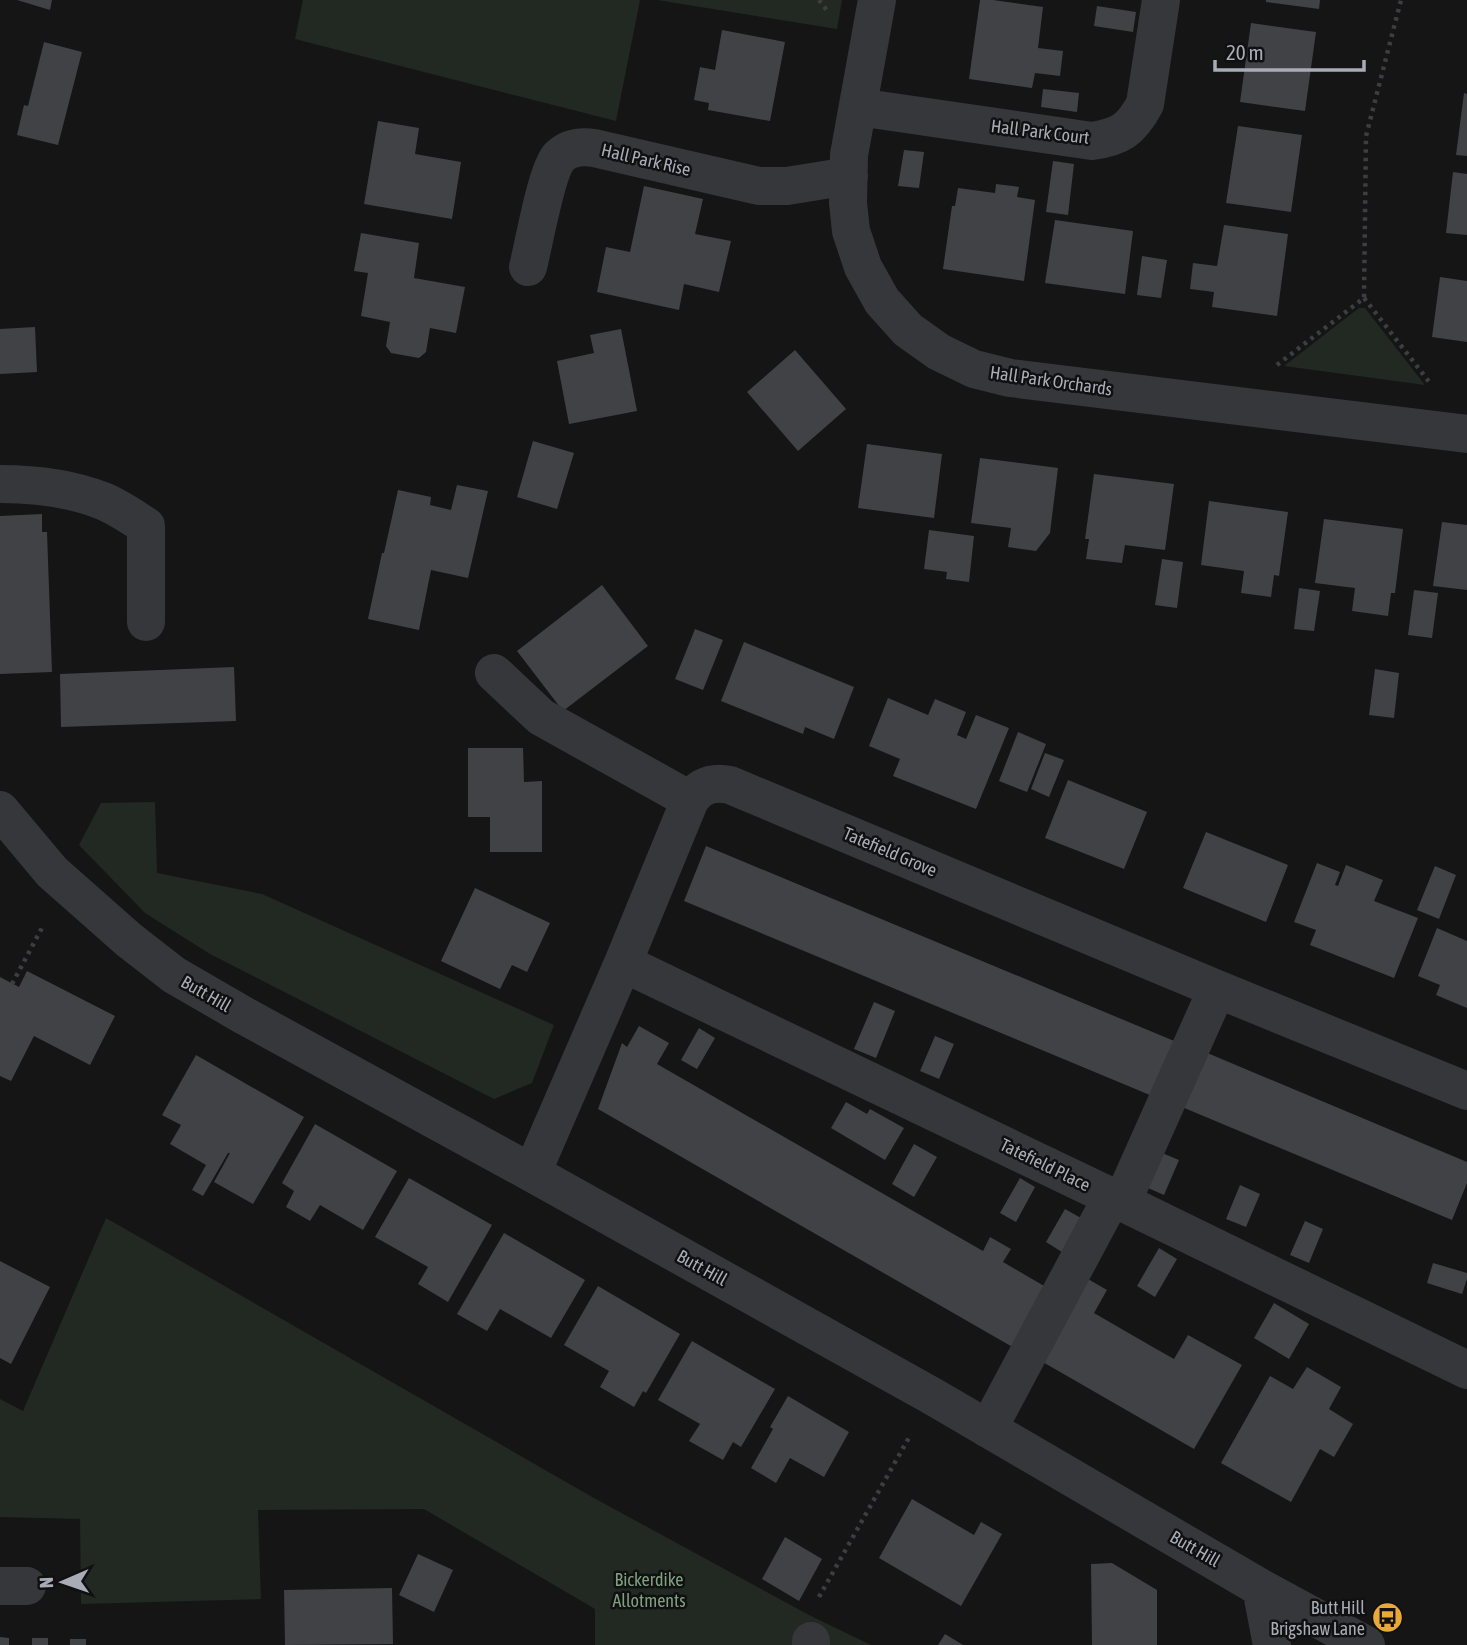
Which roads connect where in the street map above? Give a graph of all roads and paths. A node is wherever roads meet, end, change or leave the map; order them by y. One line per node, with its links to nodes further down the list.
1 (877, 0): 4 (street, Hall Park Orchards)
2 (1161, 0): 4 (street, Hall Park Court)
3 (1401, 0): 7 (path)
4 (858, 107): 5 (street, Hall Park Orchards)
5 (849, 176): 6 (street, Hall Park Rise); 9 (street, Hall Park Orchards)
6 (528, 267)
7 (1364, 298): 8 (path); 9 (path)
8 (1433, 386)
9 (1226, 404): 10 (street, Hall Park Orchards)
10 (1467, 435)
11 (0, 484): 12 (street)
12 (146, 622)
13 (494, 673): 14 (street)
14 (690, 800): 17 (street); 19 (street, Tatefield Grove)
15 (0, 810): 21 (street, Butt Hill)
16 (46, 919): 18 (path)
17 (623, 963): 21 (street); 22 (street, Tatefield Place)
18 (12, 984)
19 (1217, 989): 20 (street, Tatefield Grove); 22 (street)
20 (1467, 1091)
21 (532, 1173): 24 (street, Butt Hill)
22 (1117, 1199): 23 (street, Tatefield Place); 25 (street)
23 (1467, 1370)
24 (932, 1396): 25 (street, Butt Hill); 27 (path)
25 (988, 1429): 26 (street, Butt Hill)
26 (1261, 1588): 28 (street); 29 (street, Butt Hill)
27 (811, 1643)
28 (1272, 1645)
29 (1366, 1645)

